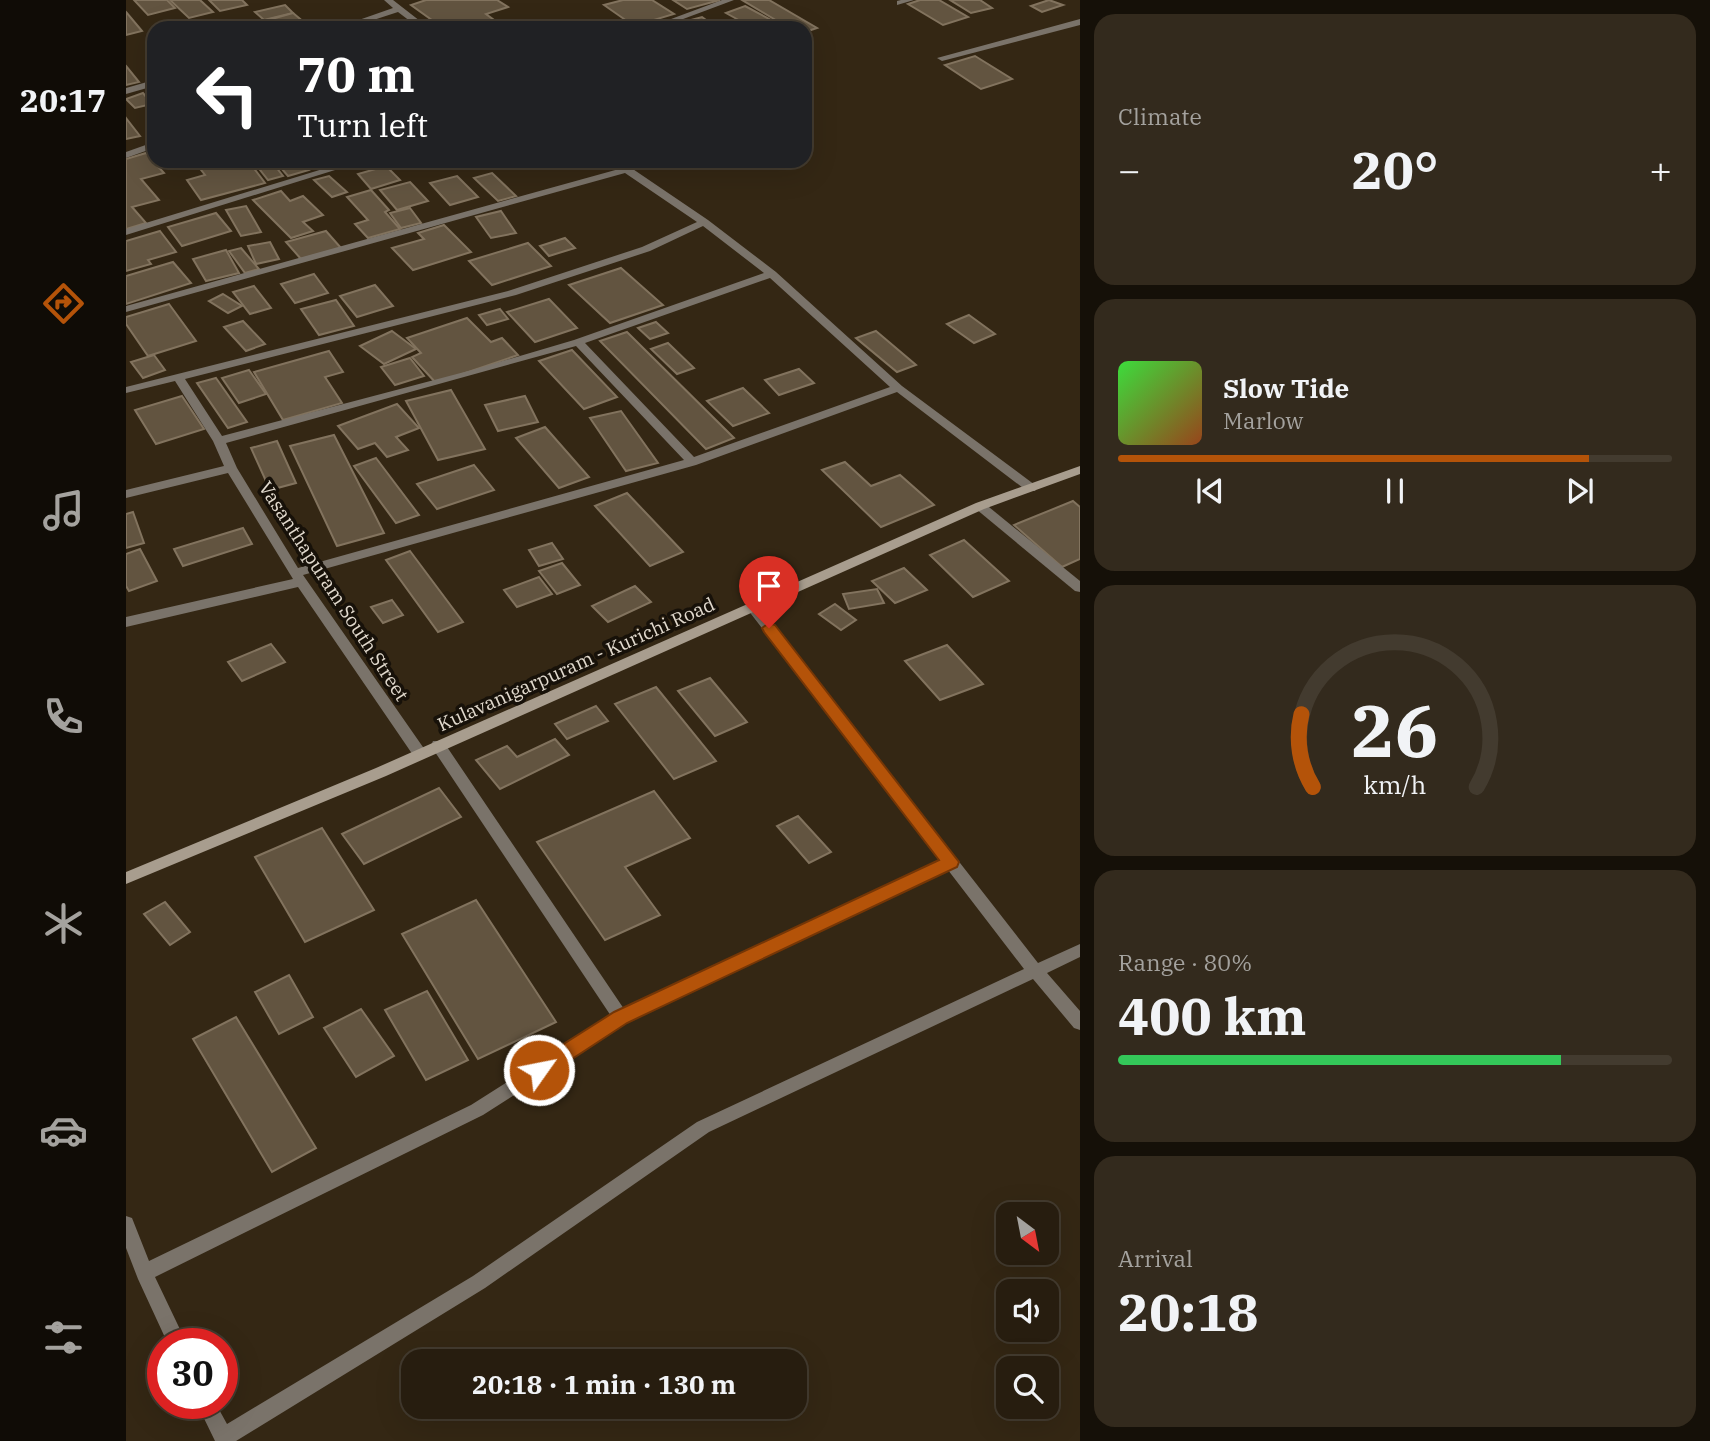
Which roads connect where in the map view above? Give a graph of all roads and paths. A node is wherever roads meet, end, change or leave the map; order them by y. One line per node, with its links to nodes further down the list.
1 (388, 0): 5 (street)
2 (730, 0): 8 (street)
3 (910, 0): 4 (street)
4 (900, 3)
5 (397, 9): 6 (street); 7 (street)
6 (361, 21)
7 (415, 21)
8 (671, 21)
9 (1080, 22): 10 (street)
10 (942, 58)
11 (147, 85): 12 (street)
12 (126, 91)
13 (147, 148): 14 (street)
14 (126, 155)
15 (336, 168): 19 (street)
16 (623, 168): 17 (street)
17 (625, 170): 18 (street); 21 (street)
18 (704, 222): 20 (street); 23 (street)
19 (126, 232)
20 (772, 274): 22 (street); 24 (street)
21 (126, 309)
22 (578, 341): 26 (street); 27 (street)
23 (179, 378): 25 (street); 26 (street, Vasanthapuram South Street)
24 (898, 388): 27 (street); 30 (street)
25 (126, 390)
26 (219, 441): 28 (street, Vasanthapuram South Street)
27 (692, 462): 33 (street)
28 (231, 468): 31 (street); 33 (street, Vasanthapuram South Street)
29 (1080, 470): 30 (main road, Kulavanigarpuram - Kurichi Road)
30 (1031, 488): 32 (main road, Kulavanigarpuram - Kurichi Road)
31 (126, 494)
32 (981, 506): 34 (street); 35 (main road, Kulavanigarpuram - Kurichi Road)
33 (298, 578): 36 (street); 38 (street, Vasanthapuram South Street)
34 (1080, 588)
35 (753, 607): 37 (main road, Kulavanigarpuram - Kurichi Road); 39 (street)
36 (126, 622)
37 (438, 745): 38 (main road, Kulavanigarpuram - Kurichi Road); 43 (street)
38 (420, 754): 40 (main road, Kulavanigarpuram - Kurichi Road)
39 (951, 862): 42 (street); 43 (street)
40 (126, 878)
41 (1080, 950): 42 (street)
42 (1036, 972): 44 (street); 49 (street)
43 (621, 1018): 46 (street)
44 (1080, 1023)
45 (126, 1224): 46 (street)
46 (144, 1273): 47 (street)
47 (170, 1328)
48 (214, 1419): 49 (street)
49 (225, 1439)

